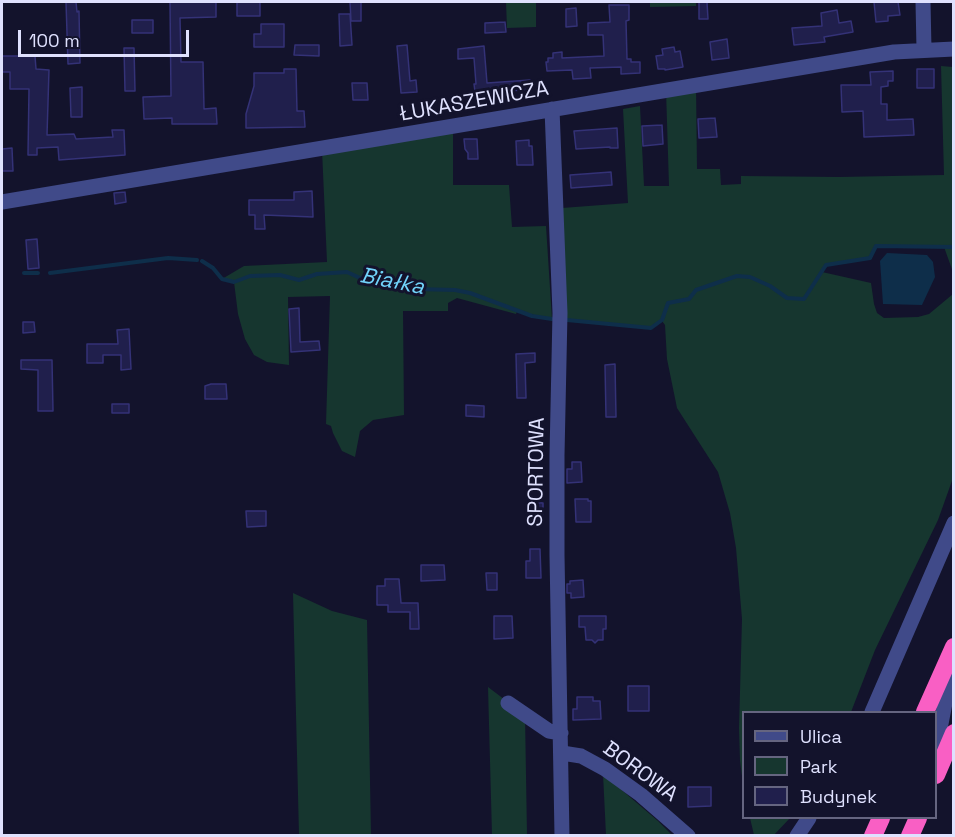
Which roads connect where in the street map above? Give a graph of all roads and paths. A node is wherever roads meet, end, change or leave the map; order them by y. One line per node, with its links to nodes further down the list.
1 (923, 2): 2 (street)
2 (924, 49): 3 (street, ŁUKASZEWICZA); 4 (street, ŁUKASZEWICZA)
3 (954, 49)
4 (552, 109): 5 (street, ŁUKASZEWICZA); 16 (street, SPORTOWA)
5 (2, 202)
6 (954, 523): 11 (street)
7 (954, 647): 12 (highway)
8 (954, 656): 13 (street)
9 (954, 701): 14 (street)
10 (508, 703): 16 (street)
11 (872, 711)
12 (936, 711)
13 (937, 711)
14 (937, 716)
15 (954, 733): 18 (highway)
16 (561, 734): 17 (street, SPORTOWA)
17 (562, 753): 22 (street, SPORTOWA); 23 (street, BOROWA)
18 (937, 773)
19 (808, 819): 24 (street)
20 (881, 819): 25 (highway)
21 (918, 819): 26 (highway)
22 (562, 836)
23 (688, 836)
24 (797, 836)
25 (873, 836)
26 (910, 836)

